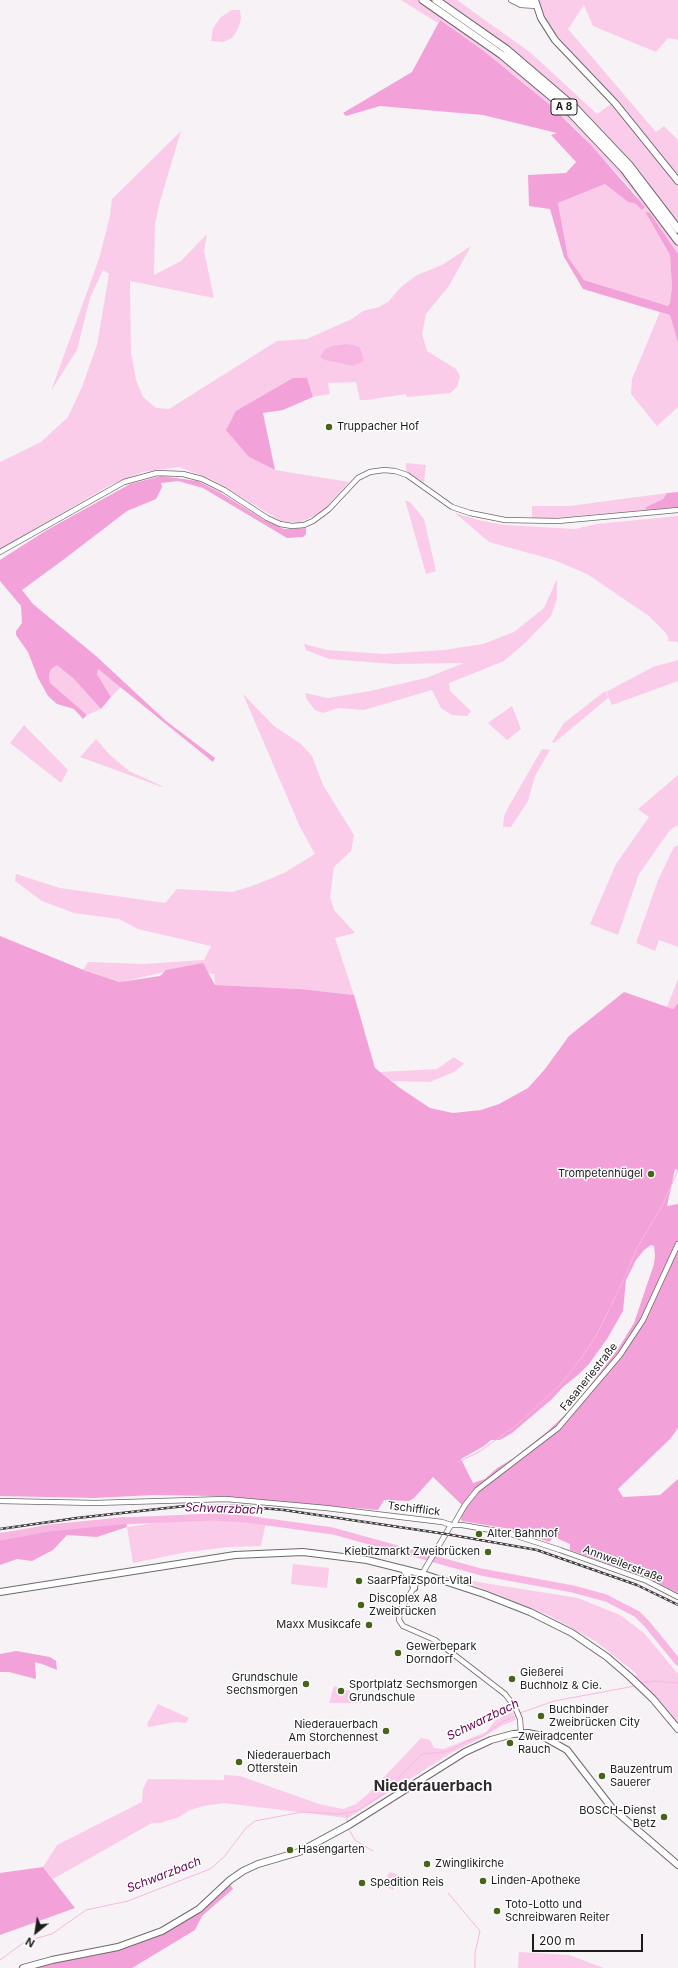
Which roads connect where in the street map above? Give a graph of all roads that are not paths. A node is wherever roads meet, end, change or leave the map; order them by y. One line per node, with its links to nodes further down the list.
1 (423, 0): 8 (highway, A 8)
2 (436, 0): 7 (highway, A 8)
3 (512, 0): 4 (street); 5 (street)
4 (523, 1): 5 (street)
5 (536, 3): 6 (main road)
6 (678, 182)
7 (678, 229)
8 (678, 241)
9 (678, 510): 10 (street)
10 (0, 552)
11 (678, 1244): 12 (street, Fasaneriestraße)
12 (477, 1490): 14 (street, Tschifflick)
13 (0, 1501): 14 (street, Tschifflick)
14 (453, 1525): 15 (street, Tschifflick); 17 (street)
15 (560, 1550): 20 (street, Annweilerstraße)
16 (403, 1569): 17 (main road); 18 (main road); 19 (main road)
17 (423, 1574): 18 (street); 21 (main road)
18 (414, 1588): 22 (street)
19 (0, 1592)
20 (678, 1597)
21 (678, 1729)
22 (521, 1733): 23 (main road); 24 (main road)
23 (678, 1865)
24 (23, 1968)

